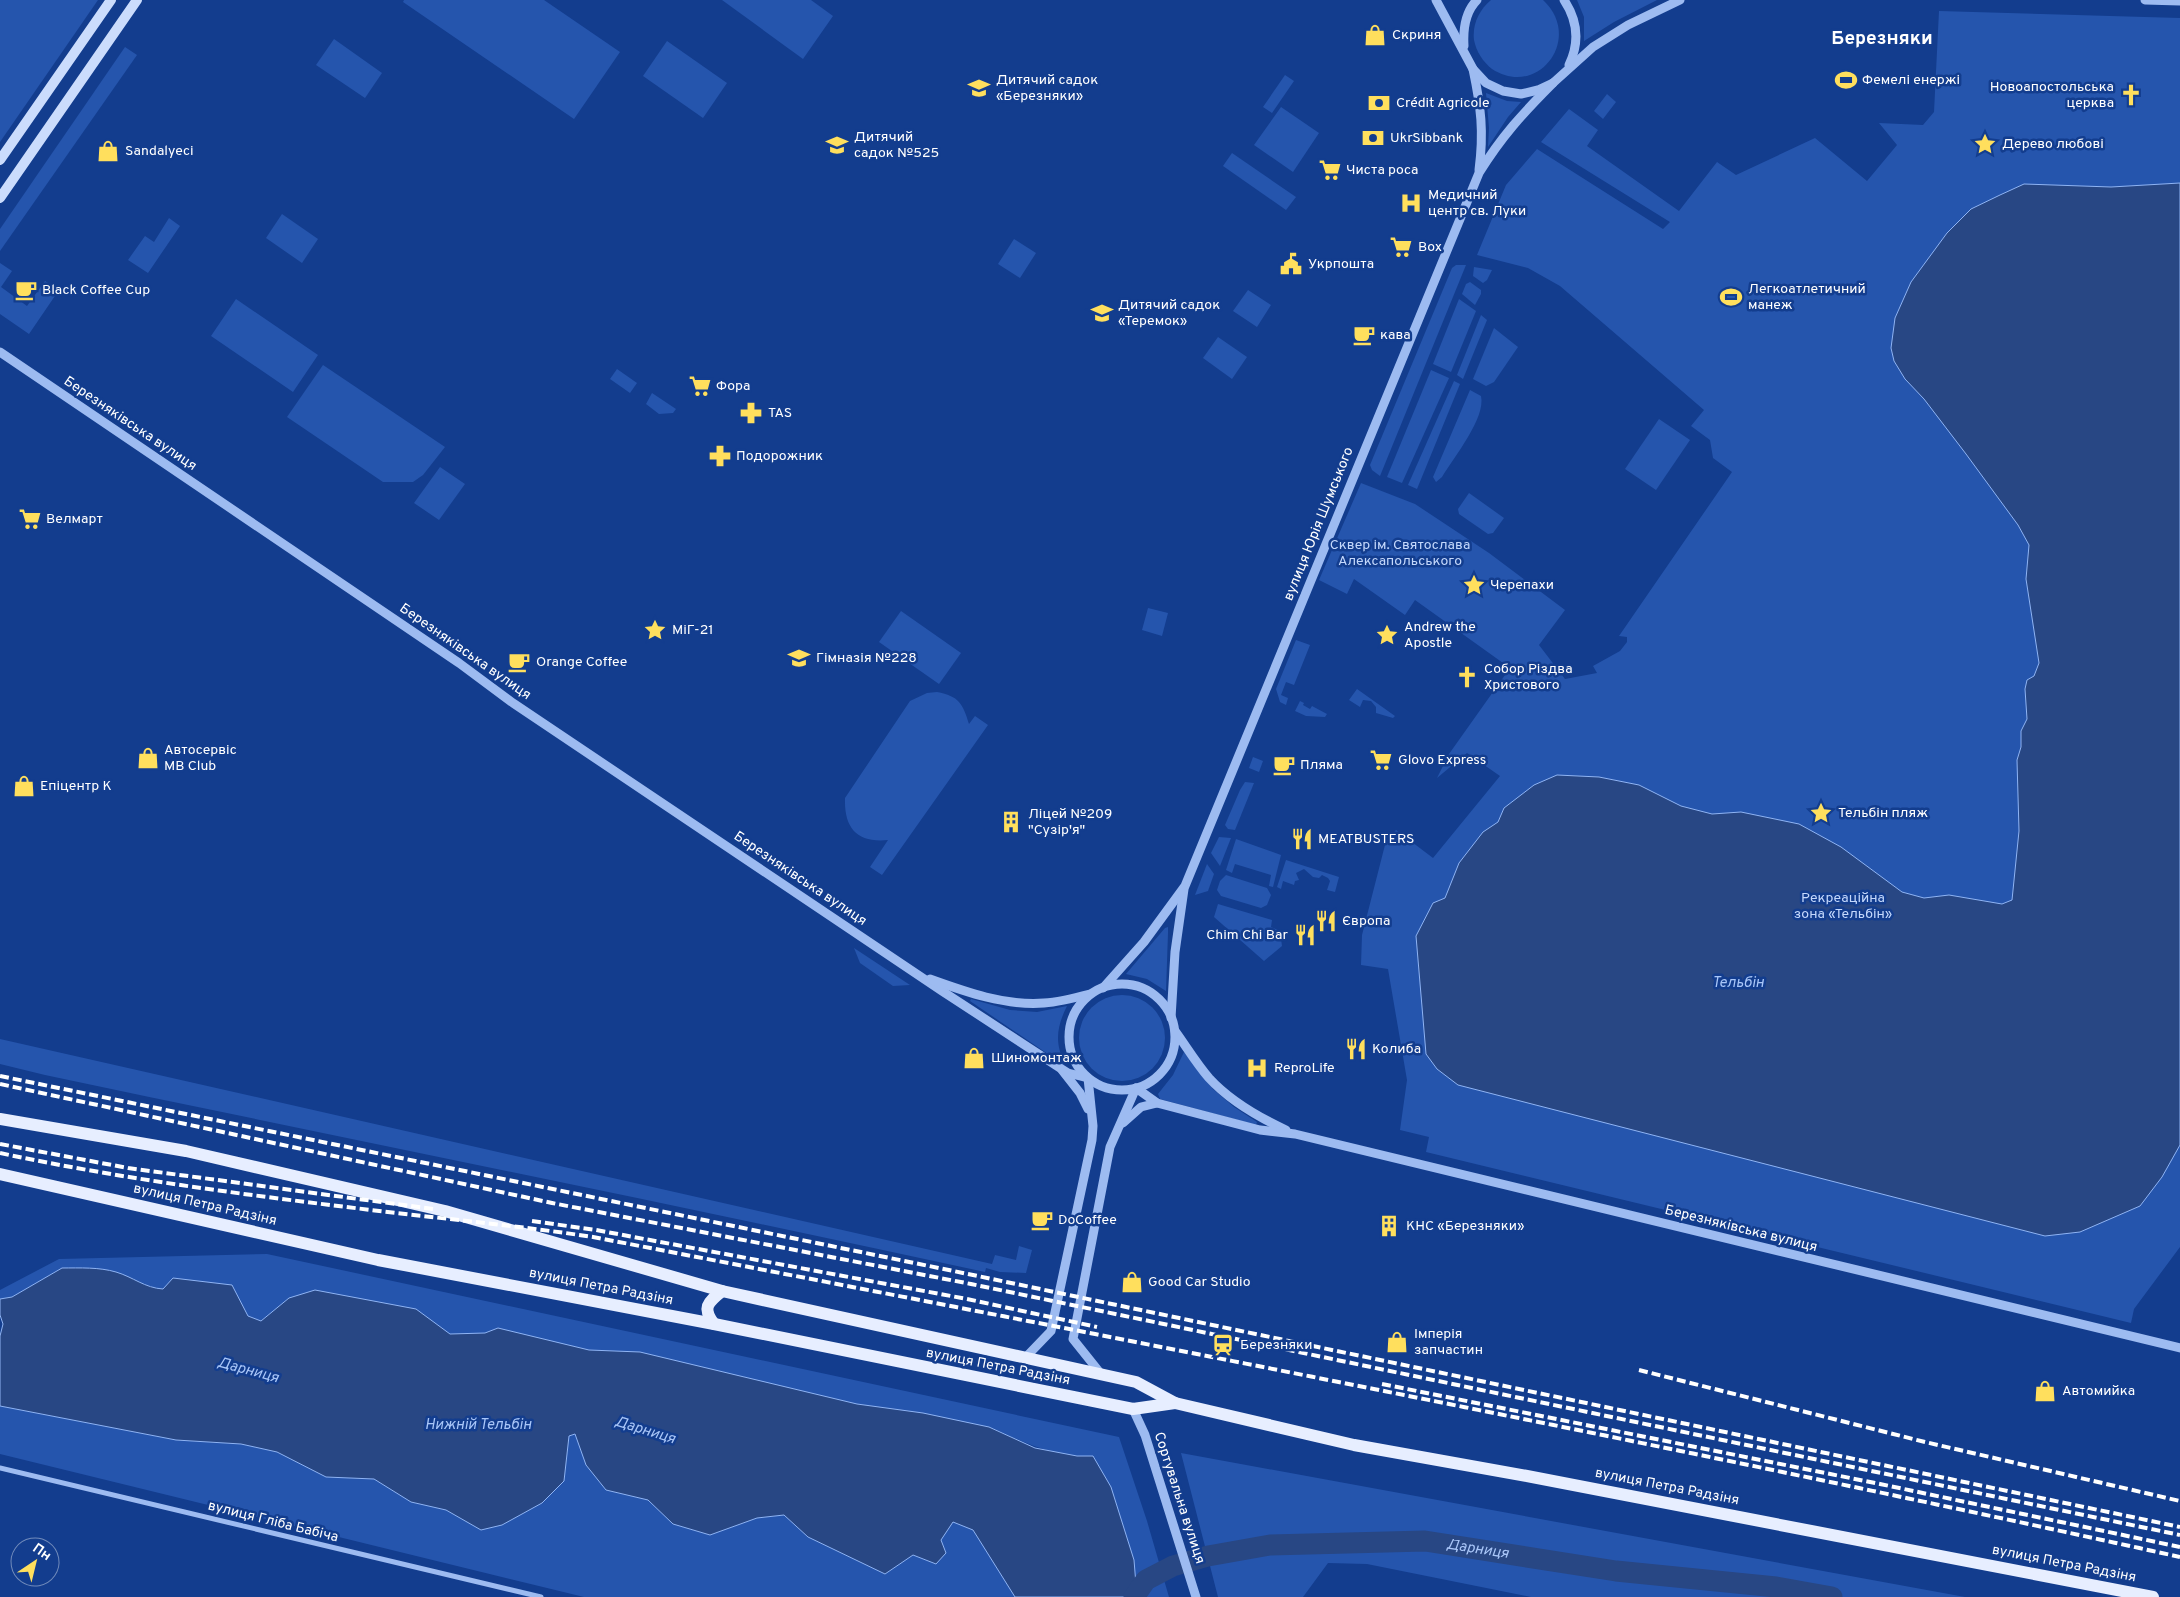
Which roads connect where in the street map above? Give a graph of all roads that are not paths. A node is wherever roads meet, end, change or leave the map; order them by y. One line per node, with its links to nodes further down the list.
1 (111, 0): 13 (main road)
2 (137, 0): 15 (main road)
3 (1436, 0): 9 (street)
4 (1476, 0): 9 (street)
5 (1564, 0): 10 (street)
6 (1680, 0): 10 (street, вулиця Юрія Шумського)
7 (2145, 0): 8 (street)
8 (2180, 1)
9 (1465, 51): 11 (street)
10 (1568, 68): 12 (street, вулиця Юрія Шумського)
11 (1473, 69): 12 (street); 14 (street, вулиця Юрія Шумського)
12 (1553, 83): 14 (street, вулиця Юрія Шумського)
13 (0, 160)
14 (1479, 173): 17 (street, вулиця Юрія Шумського)
15 (0, 198)
16 (0, 352): 18 (street, Березняківська вулиця)
17 (1185, 886): 19 (street, вулиця Юрія Шумського); 21 (street, вулиця Юрія Шумського)
18 (916, 974): 20 (street, Березняківська вулиця); 23 (street, Березняківська вулиця)
19 (1103, 988): 20 (street); 21 (street)
20 (1092, 994): 24 (street)
21 (1171, 1018): 22 (street)
22 (1174, 1030): 25 (street); 30 (street, Березняківська вулиця)
23 (1060, 1068): 24 (street, Березняківська вулиця); 28 (street)
24 (1088, 1078): 25 (street); 28 (street)
25 (1136, 1088): 26 (street, Березняківська вулиця); 29 (street)
26 (1157, 1103): 29 (street); 30 (street, Березняківська вулиця)
27 (0, 1119): 32 (main road, вулиця Петра Радзіня)
28 (1092, 1121): 35 (street)
29 (1116, 1133): 36 (street)
30 (1295, 1134): 34 (street, Березняківська вулиця)
31 (0, 1174): 33 (main road, вулиця Петра Радзіня)
32 (722, 1291): 33 (main road); 35 (main road, вулиця Петра Радзіня)
33 (714, 1324): 38 (main road, вулиця Петра Радзіня)
34 (2180, 1348)
35 (1026, 1356): 36 (main road, вулиця Петра Радзіня)
36 (1101, 1374): 37 (main road, вулиця Петра Радзіня)
37 (1175, 1403): 38 (main road, вулиця Петра Радзіня); 42 (main road, вулиця Петра Радзіня)
38 (1133, 1409): 41 (street, Сортувальна вулиця)
39 (0, 1468): 40 (street, вулиця Гліба Бабіча)
40 (540, 1597)
41 (1196, 1597)
42 (2153, 1597)

